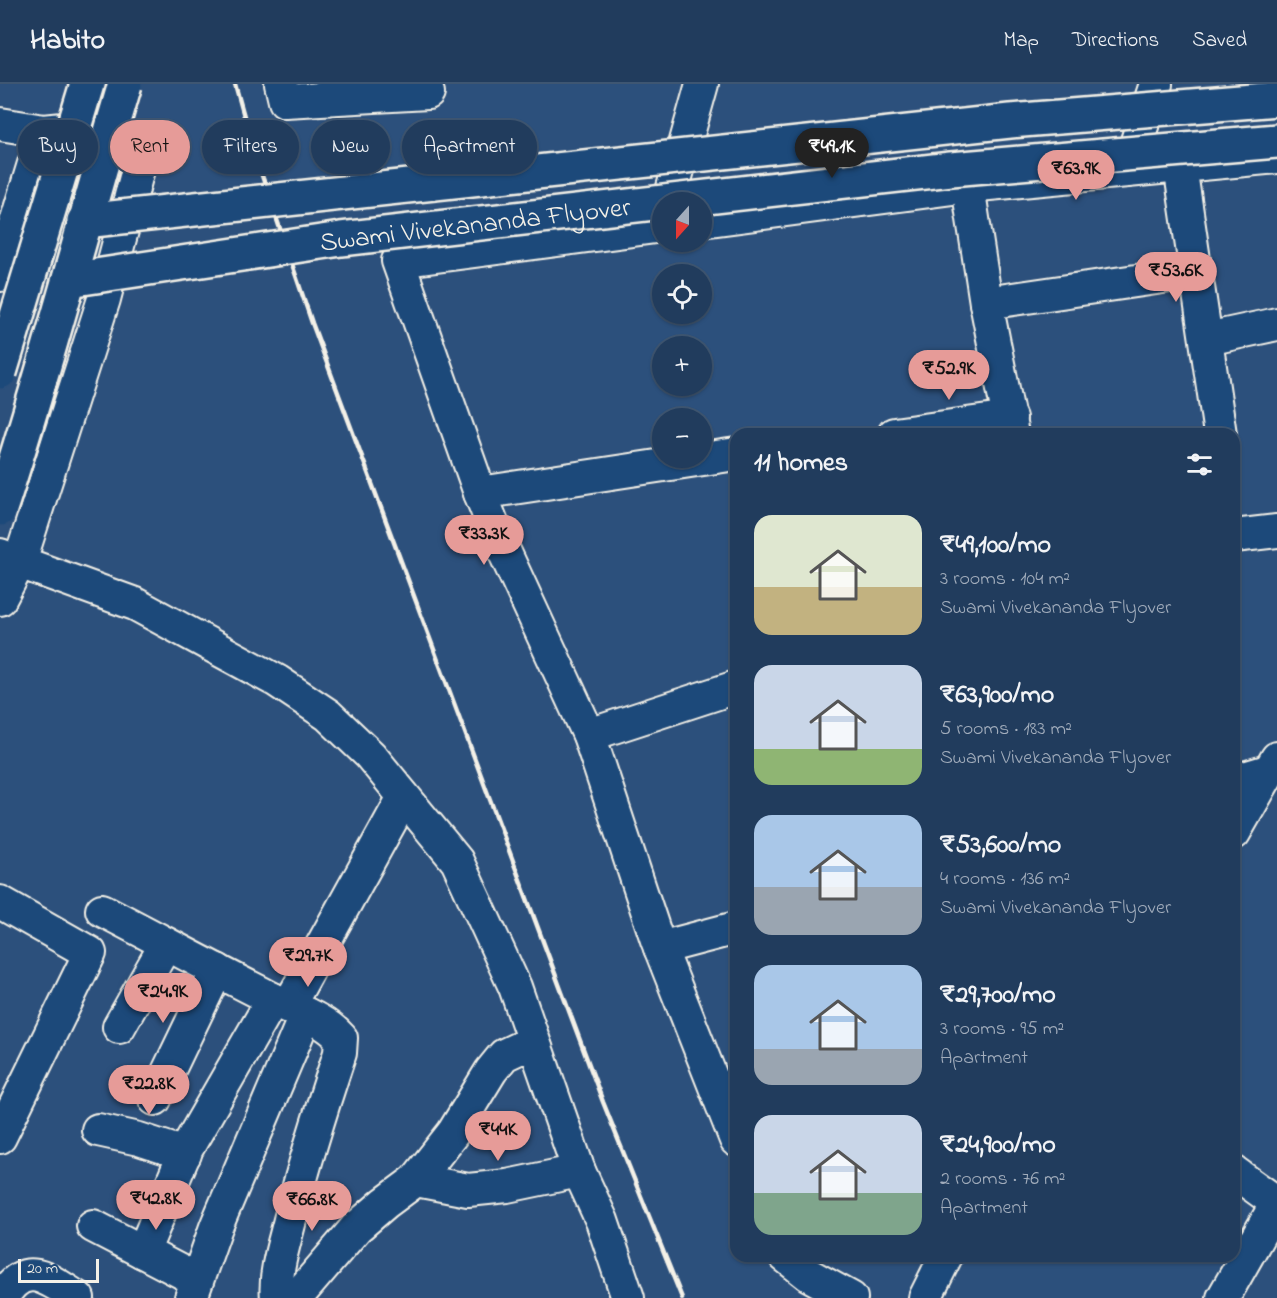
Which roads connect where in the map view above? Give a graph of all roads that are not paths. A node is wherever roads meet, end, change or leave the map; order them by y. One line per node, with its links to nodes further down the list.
1 (87, 84): 27 (main road, bridge)
2 (125, 84): 19 (main road, bridge)
3 (281, 84): 6 (street)
4 (702, 84): 17 (street)
5 (1156, 84): 14 (street)
6 (428, 93)
7 (1277, 99): 19 (main road, Swami Vivekananda Flyover, bridge)
8 (0, 124): 9 (street)
9 (18, 127)
10 (98, 132): 36 (street)
11 (1277, 141): 23 (main road, Swami Vivekananda Flyover, bridge)
12 (1277, 158): 13 (street)
13 (1180, 166): 14 (street); 21 (street)
14 (1127, 171): 16 (street)
15 (31, 174): 22 (street)
16 (968, 186): 18 (street); 24 (street)
17 (672, 192)
18 (712, 220)
19 (84, 221): 23 (main road, bridge)
20 (652, 226): 32 (street)
21 (1197, 272): 24 (street); 26 (street)
22 (0, 275)
23 (69, 280): 33 (main road, bridge)
24 (986, 303): 28 (street)
25 (1277, 324): 26 (street)
26 (1207, 339): 30 (street)
27 (0, 372)
28 (1011, 426): 29 (street)
29 (982, 428)
30 (1219, 428)
31 (730, 455): 32 (street)
32 (480, 493): 39 (street)
33 (0, 509)
34 (1277, 531): 35 (street)
35 (1240, 533)
36 (10, 558): 37 (street); 42 (street)
37 (0, 599)
38 (730, 689): 39 (street)
39 (590, 735): 48 (street)
40 (1274, 764): 41 (street); 43 (street)
41 (1240, 778)
42 (404, 797): 50 (street); 52 (street)
43 (1240, 823)
44 (0, 902): 56 (street)
45 (102, 910): 47 (street)
46 (730, 930): 48 (street)
47 (166, 944): 49 (street); 51 (street)
48 (660, 948): 54 (street)
49 (217, 970): 50 (street); 53 (street)
50 (289, 1007): 57 (street); 66 (street); 69 (street)
51 (119, 1027)
52 (536, 1048): 58 (street); 60 (street)
53 (155, 1099)
54 (730, 1125)
55 (98, 1130): 57 (street)
56 (0, 1137)
57 (185, 1154): 63 (street)
58 (579, 1171): 60 (street); 71 (street)
59 (1240, 1176): 61 (street)
60 (416, 1180): 70 (street)
61 (1277, 1203): 74 (street)
62 (93, 1226): 63 (street)
63 (142, 1252): 66 (street)
64 (792, 1262): 72 (street)
65 (943, 1262): 73 (street)
66 (194, 1289)
67 (2, 1298): 68 (street)
68 (78, 1298)
69 (277, 1298)
70 (296, 1298)
71 (628, 1298)
72 (851, 1298)
73 (925, 1298)
74 (1223, 1298)

